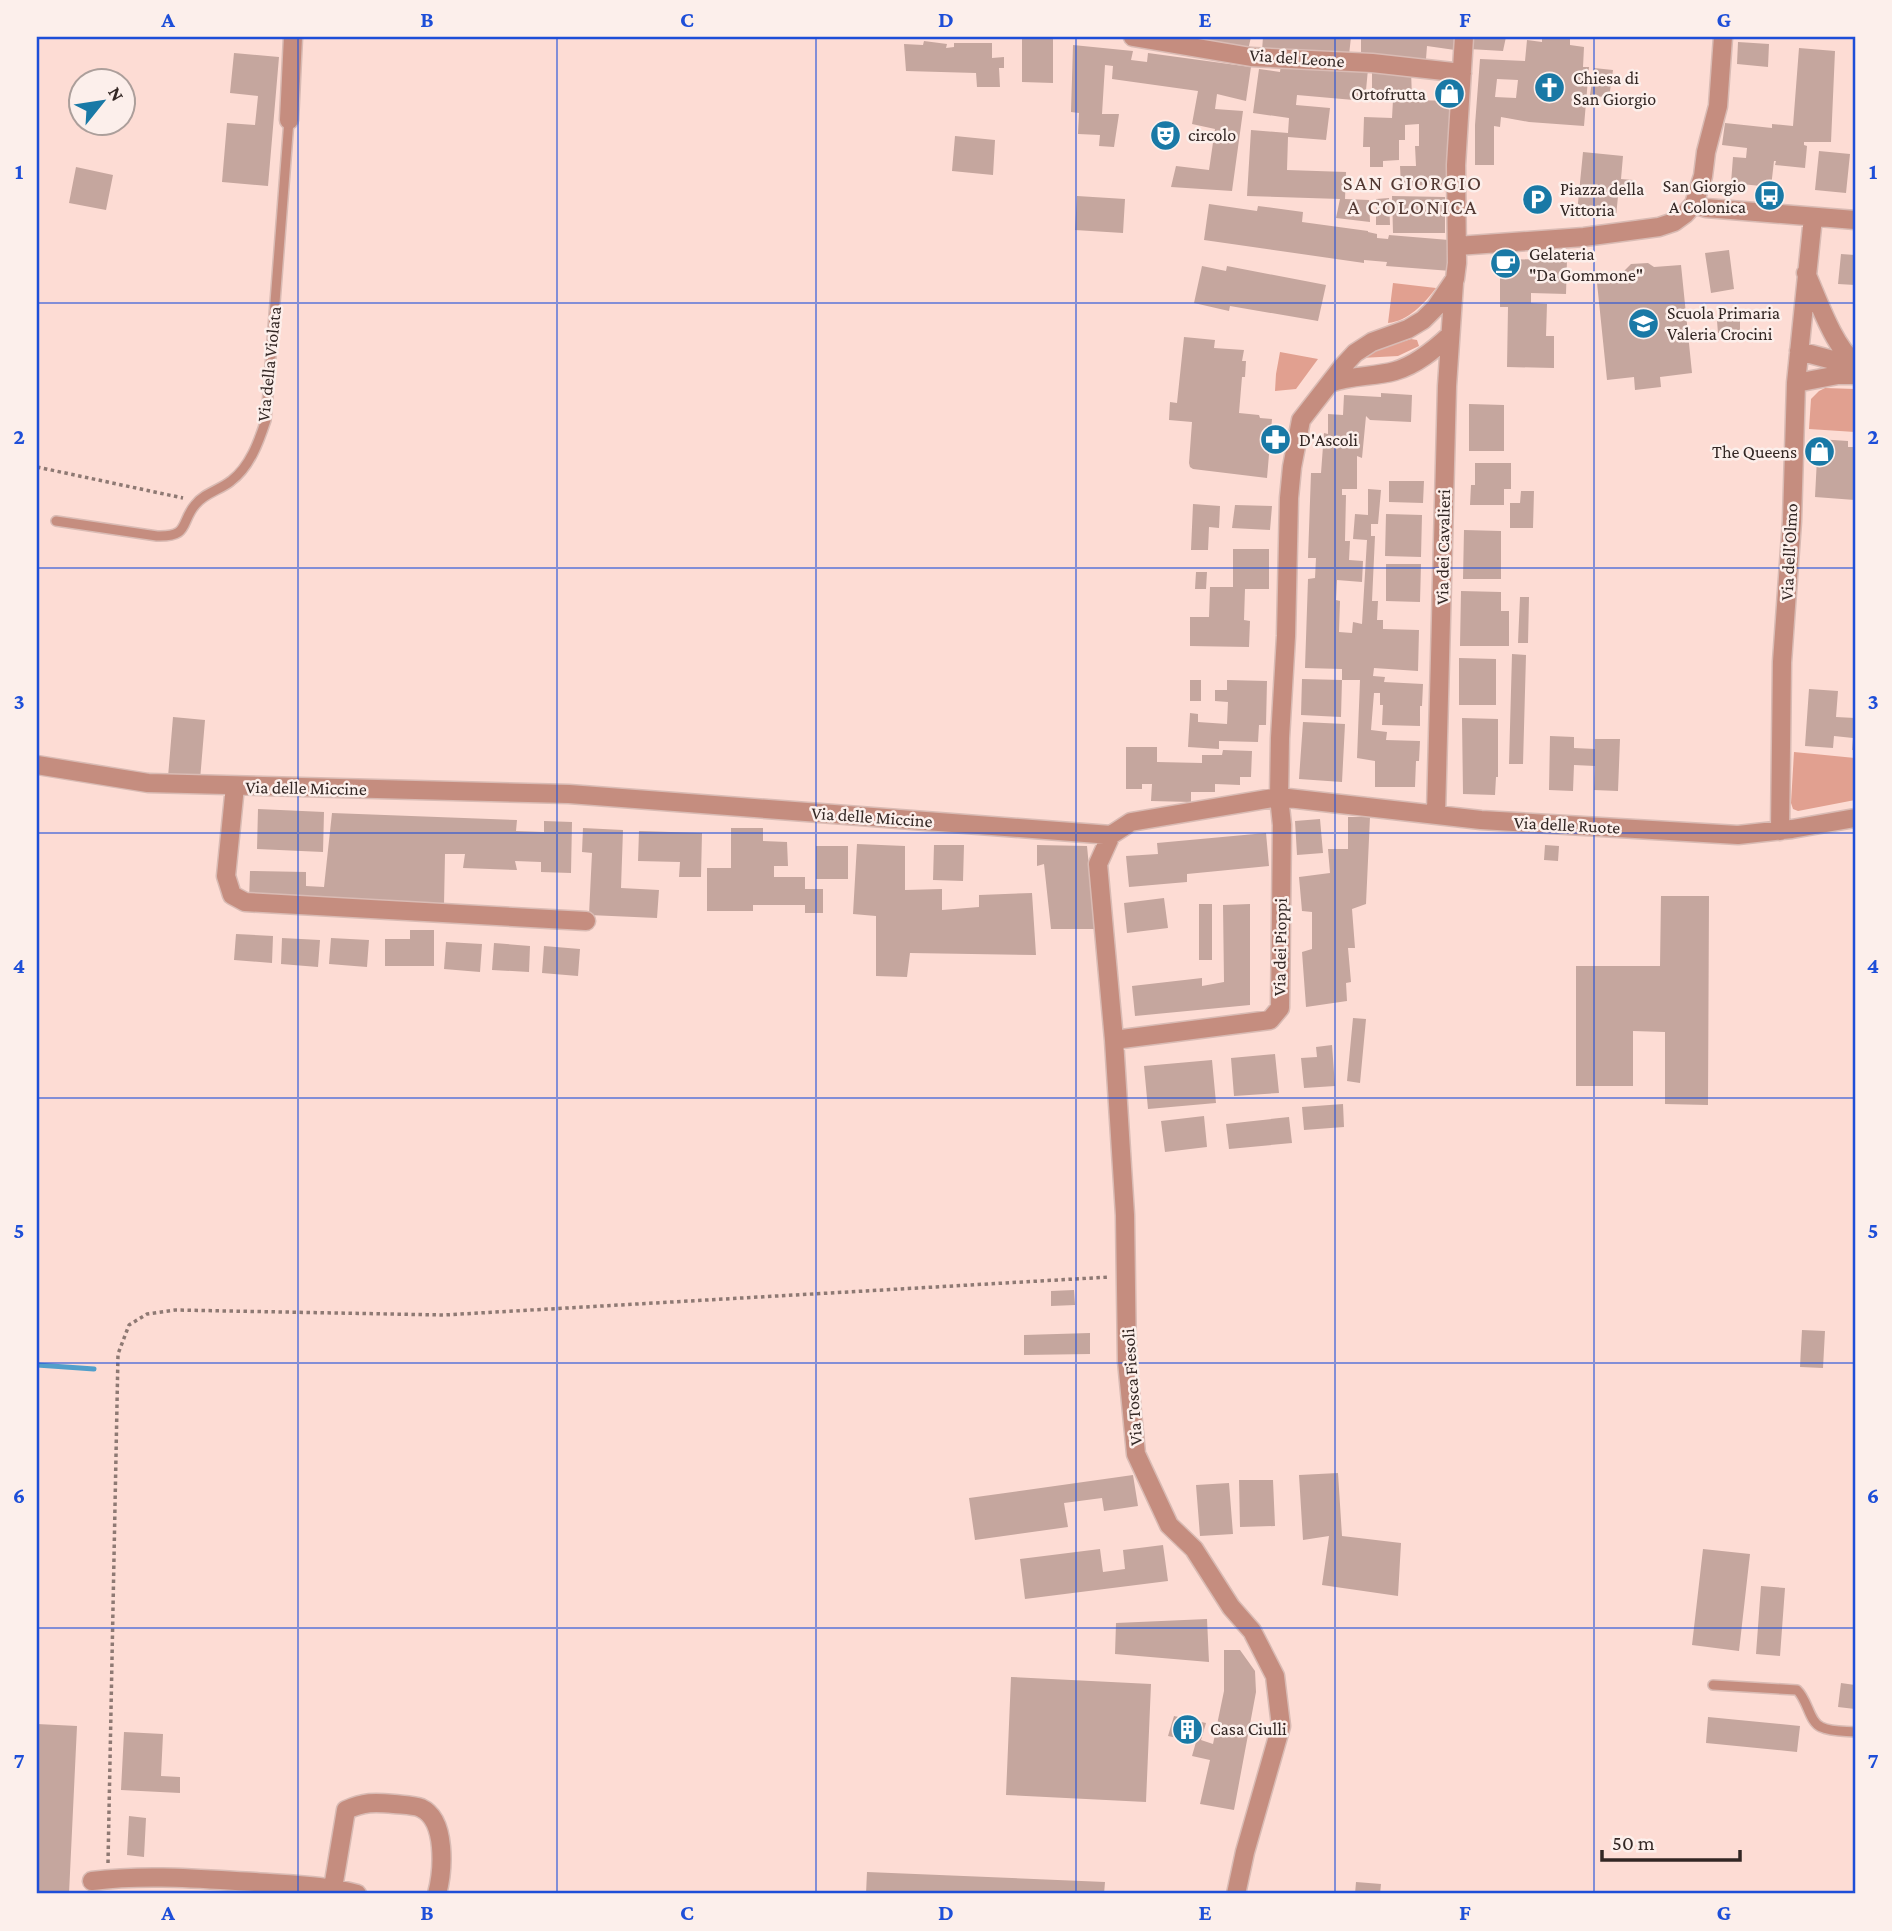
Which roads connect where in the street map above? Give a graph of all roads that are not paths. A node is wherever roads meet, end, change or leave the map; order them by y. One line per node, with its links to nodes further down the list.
1 (293, 37): 6 (street, Via della Violata)
2 (1133, 37): 5 (street, Via del Leone)
3 (1723, 37): 7 (street)
4 (1464, 39): 5 (street)
5 (1462, 74): 10 (street)
6 (289, 120): 19 (lane, Via della Violata)
7 (1694, 204): 8 (street); 10 (street)
8 (1813, 217): 9 (street); 11 (street, Via dell'Olmo)
9 (1855, 220)
10 (1457, 246): 12 (street)
11 (1806, 273): 14 (street, Via dell'Olmo); 15 (street)
12 (1455, 279): 13 (street, Via dei Cavalieri); 17 (street)
13 (1450, 335): 17 (street); 23 (street, Via dei Cavalieri)
14 (1799, 351): 15 (street); 18 (street, Via dell'Olmo)
15 (1855, 364)
16 (1855, 375): 18 (street)
17 (1330, 383): 22 (street)
18 (1796, 383): 25 (street, Via dell'Olmo)
19 (56, 521)
20 (37, 765): 21 (street, Via delle Miccine)
21 (235, 786): 26 (street, Via delle Miccine); 27 (street)
22 (1279, 797): 23 (street, Via delle Ruote); 26 (street, Via delle Miccine); 28 (street, Via dei Pioppi)
23 (1436, 814): 25 (street, Via delle Ruote)
24 (1855, 818): 25 (street, Via delle Ruote)
25 (1780, 831)
26 (1111, 835): 28 (street, Via Tosca Fiesoli)
27 (586, 921)
28 (1114, 1040): 35 (street, Via Tosca Fiesoli)
29 (1713, 1685): 30 (lane)
30 (1855, 1732)
31 (100, 1880): 32 (street)
32 (333, 1888): 33 (street); 34 (street)
33 (357, 1894)
34 (437, 1894)
35 (1236, 1894)

